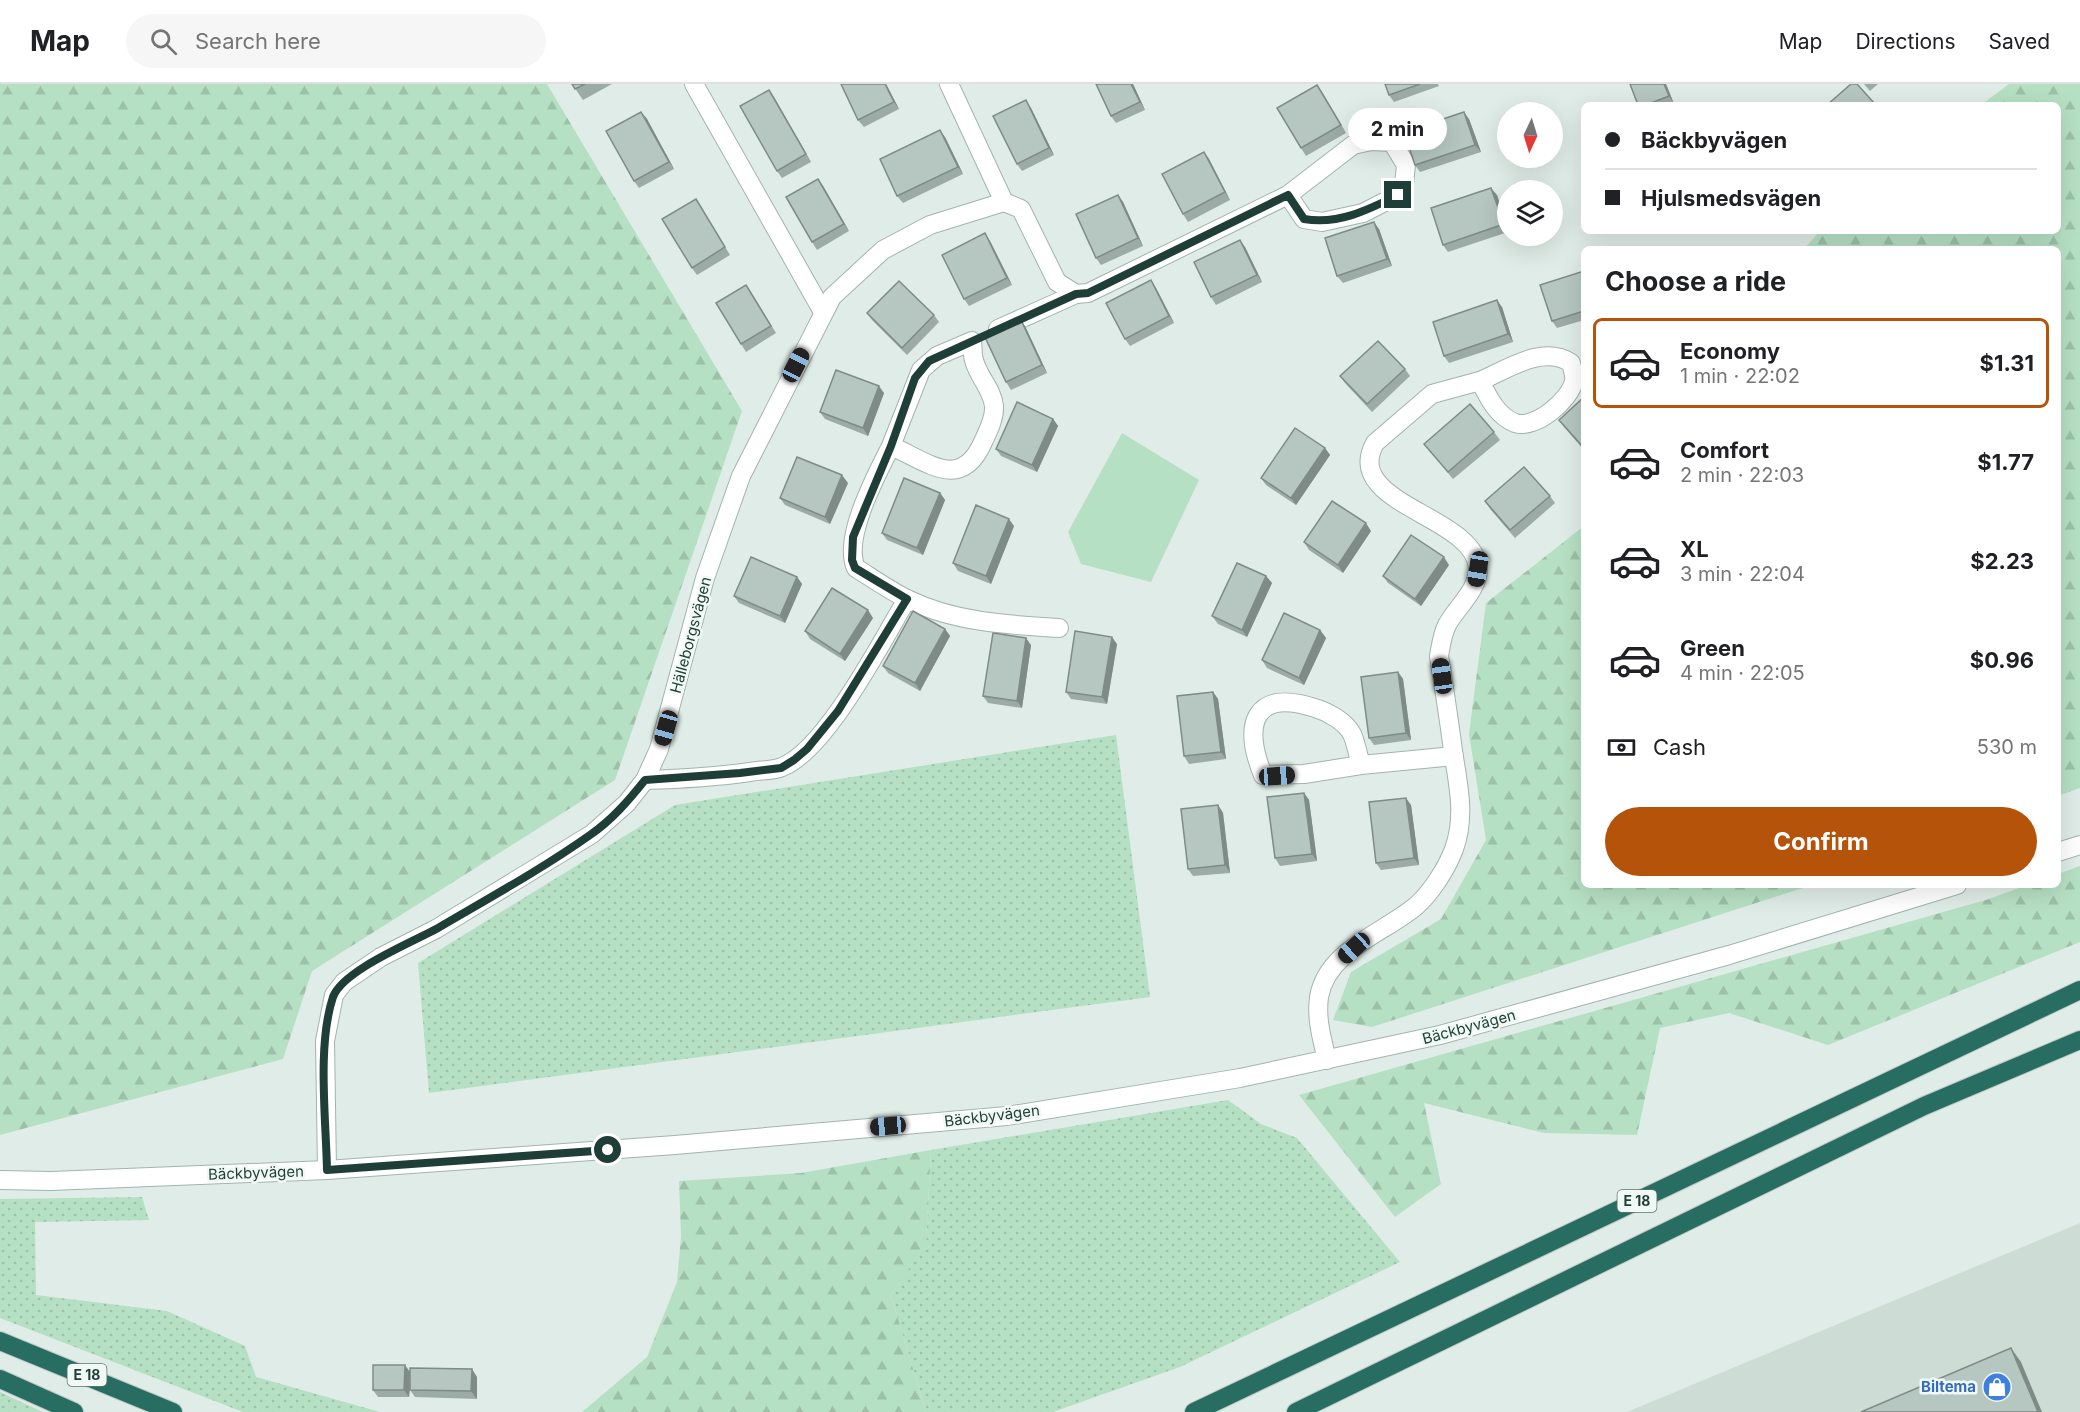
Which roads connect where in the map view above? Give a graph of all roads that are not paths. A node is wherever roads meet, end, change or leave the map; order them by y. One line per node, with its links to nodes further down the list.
1 (694, 84): 6 (street)
2 (949, 84): 4 (street)
3 (1288, 195): 3 (street); 5 (street)
4 (1004, 202): 5 (street); 6 (street, Hälleborgsvägen)
5 (1076, 294): 7 (street)
6 (823, 312): 14 (street, Hälleborgsvägen)
7 (972, 341): 9 (street); 9 (street)
8 (1479, 381): 8 (street); 12 (street)
9 (891, 446): 10 (street)
10 (907, 599): 11 (street); 14 (street)
11 (1059, 628)
12 (1454, 756): 13 (street); 20 (street)
13 (1361, 765): 13 (street)
14 (645, 780): 21 (street, Hälleborgsvägen)
15 (2080, 844): 16 (street)
16 (2061, 851)
17 (1947, 888): 20 (street, Bäckbyvägen)
18 (2080, 990): 27 (highway, E 18)
19 (2080, 1040): 28 (highway, E 18)
20 (1327, 1060): 21 (street, Bäckbyvägen)
21 (327, 1170): 22 (street, Bäckbyvägen)
22 (0, 1180)
23 (0, 1341): 26 (highway, E 18)
24 (0, 1378): 25 (highway, E 18)
25 (74, 1412)
26 (173, 1412)
27 (1194, 1412)
28 (1296, 1412)

